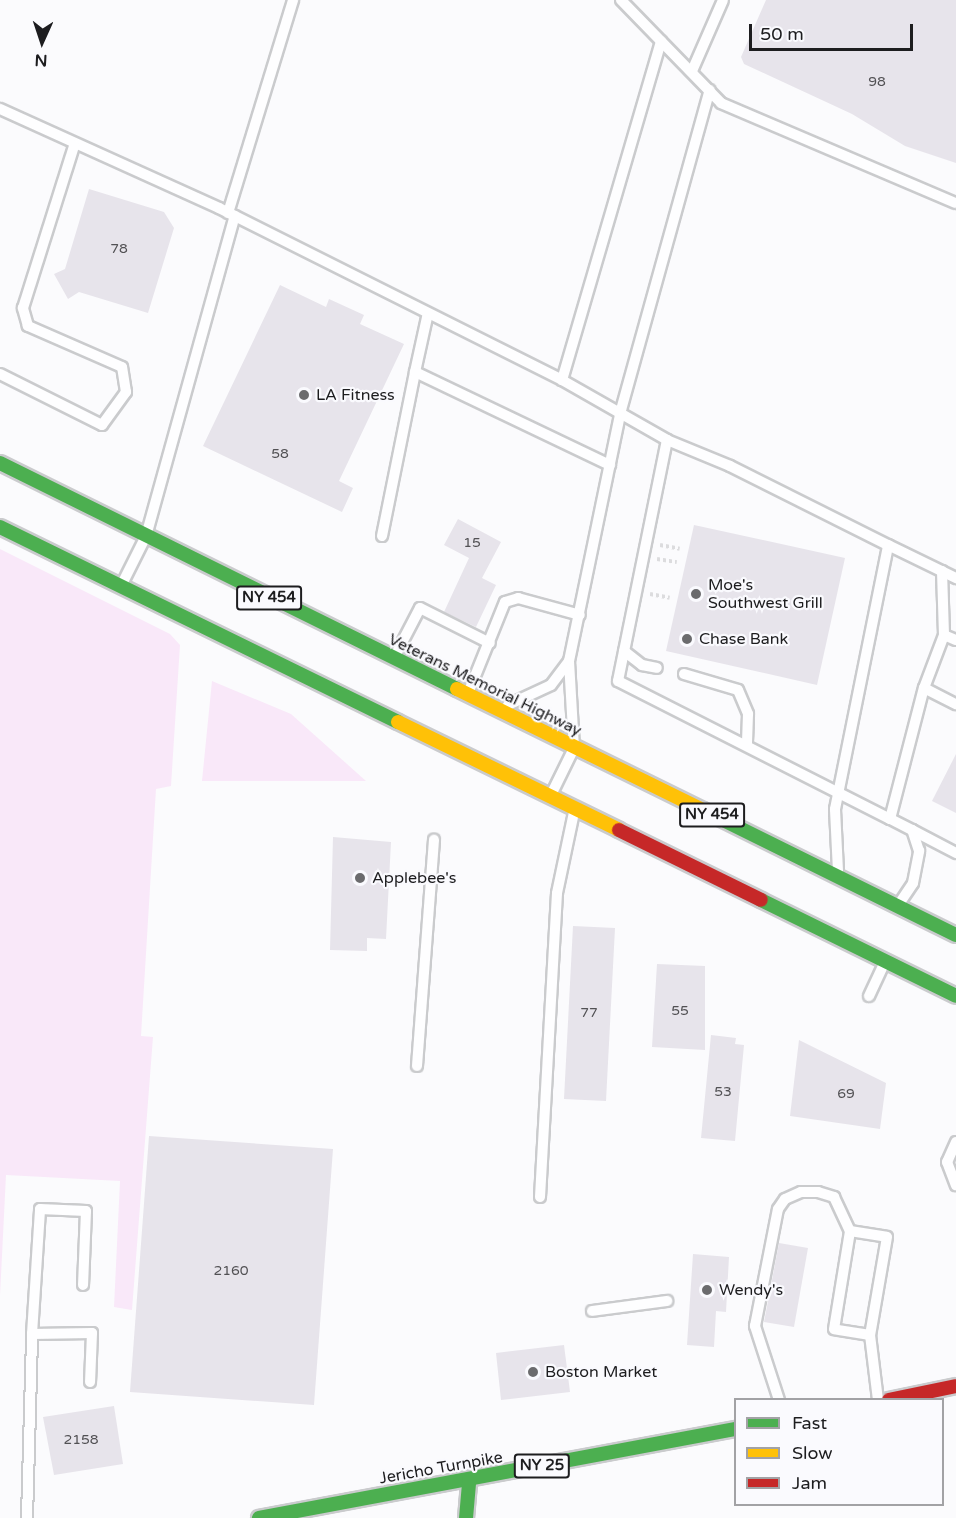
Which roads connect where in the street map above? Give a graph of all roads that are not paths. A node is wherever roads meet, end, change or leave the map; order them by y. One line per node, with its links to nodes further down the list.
1 (293, 0): 10 (lane)
2 (621, 0): 4 (lane)
3 (723, 0): 5 (lane)
4 (661, 41): 5 (lane); 14 (lane)
5 (692, 71): 6 (lane)
6 (710, 90): 9 (lane); 15 (lane)
7 (0, 109): 8 (lane)
8 (74, 146): 10 (lane); 13 (lane)
9 (956, 203)
10 (232, 215): 11 (lane); 20 (lane)
11 (428, 313): 12 (lane); 14 (lane)
12 (415, 372): 18 (lane); 21 (lane)
13 (0, 374)
14 (562, 380): 15 (lane)
15 (621, 410): 16 (lane); 18 (lane)
16 (667, 440): 22 (lane); 30 (lane)
17 (0, 463): 20 (main road, Veterans Memorial Highway / NY 454)
18 (610, 465): 26 (lane)
19 (0, 527): 25 (main road)
20 (146, 536): 25 (lane); 31 (main road, Veterans Memorial Highway / NY 454)
21 (382, 536)
22 (888, 545): 23 (lane); 41 (lane)
23 (942, 571): 24 (lane); 27 (lane)
24 (956, 578)
25 (121, 587): 42 (main road)
26 (580, 615): 29 (lane); 32 (lane)
27 (944, 635): 28 (lane); 35 (lane)
28 (956, 640)
29 (489, 643): 31 (lane); 36 (lane)
30 (624, 651): 33 (lane); 39 (lane)
31 (394, 658): 36 (main road, Veterans Memorial Highway / NY 454)
32 (569, 661): 38 (lane); 40 (lane)
33 (657, 668)
34 (684, 674): 39 (lane)
35 (924, 688): 37 (lane); 44 (lane)
36 (468, 694): 38 (main road, Veterans Memorial Highway / NY 454)
37 (956, 704)
38 (497, 709): 40 (main road, Veterans Memorial Highway / NY 454)
39 (747, 745): 41 (lane)
40 (574, 748): 42 (lane); 48 (main road, Veterans Memorial Highway / NY 454)
41 (839, 792): 44 (lane); 48 (lane)
42 (551, 794): 43 (main road)
43 (575, 806): 51 (main road); 57 (lane)
44 (890, 819): 45 (lane)
45 (912, 830): 47 (lane); 49 (lane)
46 (434, 840): 54 (lane)
47 (956, 853)
48 (838, 875): 49 (main road, Veterans Memorial Highway / NY 454)
49 (897, 907): 50 (main road, Veterans Memorial Highway / NY 454)
50 (956, 935)
51 (886, 961): 52 (lane); 53 (main road)
52 (869, 996)
53 (956, 996)
54 (417, 1066)
55 (956, 1142): 56 (lane)
56 (956, 1185)
57 (540, 1197)
58 (850, 1231): 63 (lane); 63 (lane); 66 (lane)
59 (83, 1285): 62 (lane)
60 (667, 1301): 61 (lane)
61 (592, 1311)
62 (32, 1334): 64 (lane); 71 (lane)
63 (870, 1335): 67 (lane)
64 (90, 1382)
65 (956, 1386): 68 (main road)
66 (778, 1398)
67 (878, 1398)
68 (899, 1398)
69 (734, 1429): 70 (main road, Jericho Turnpike / NY 25)
70 (469, 1480): 72 (main road, Jericho Turnpike / NY 25); 73 (main road)
71 (27, 1518)
72 (259, 1518)
73 (466, 1518)

